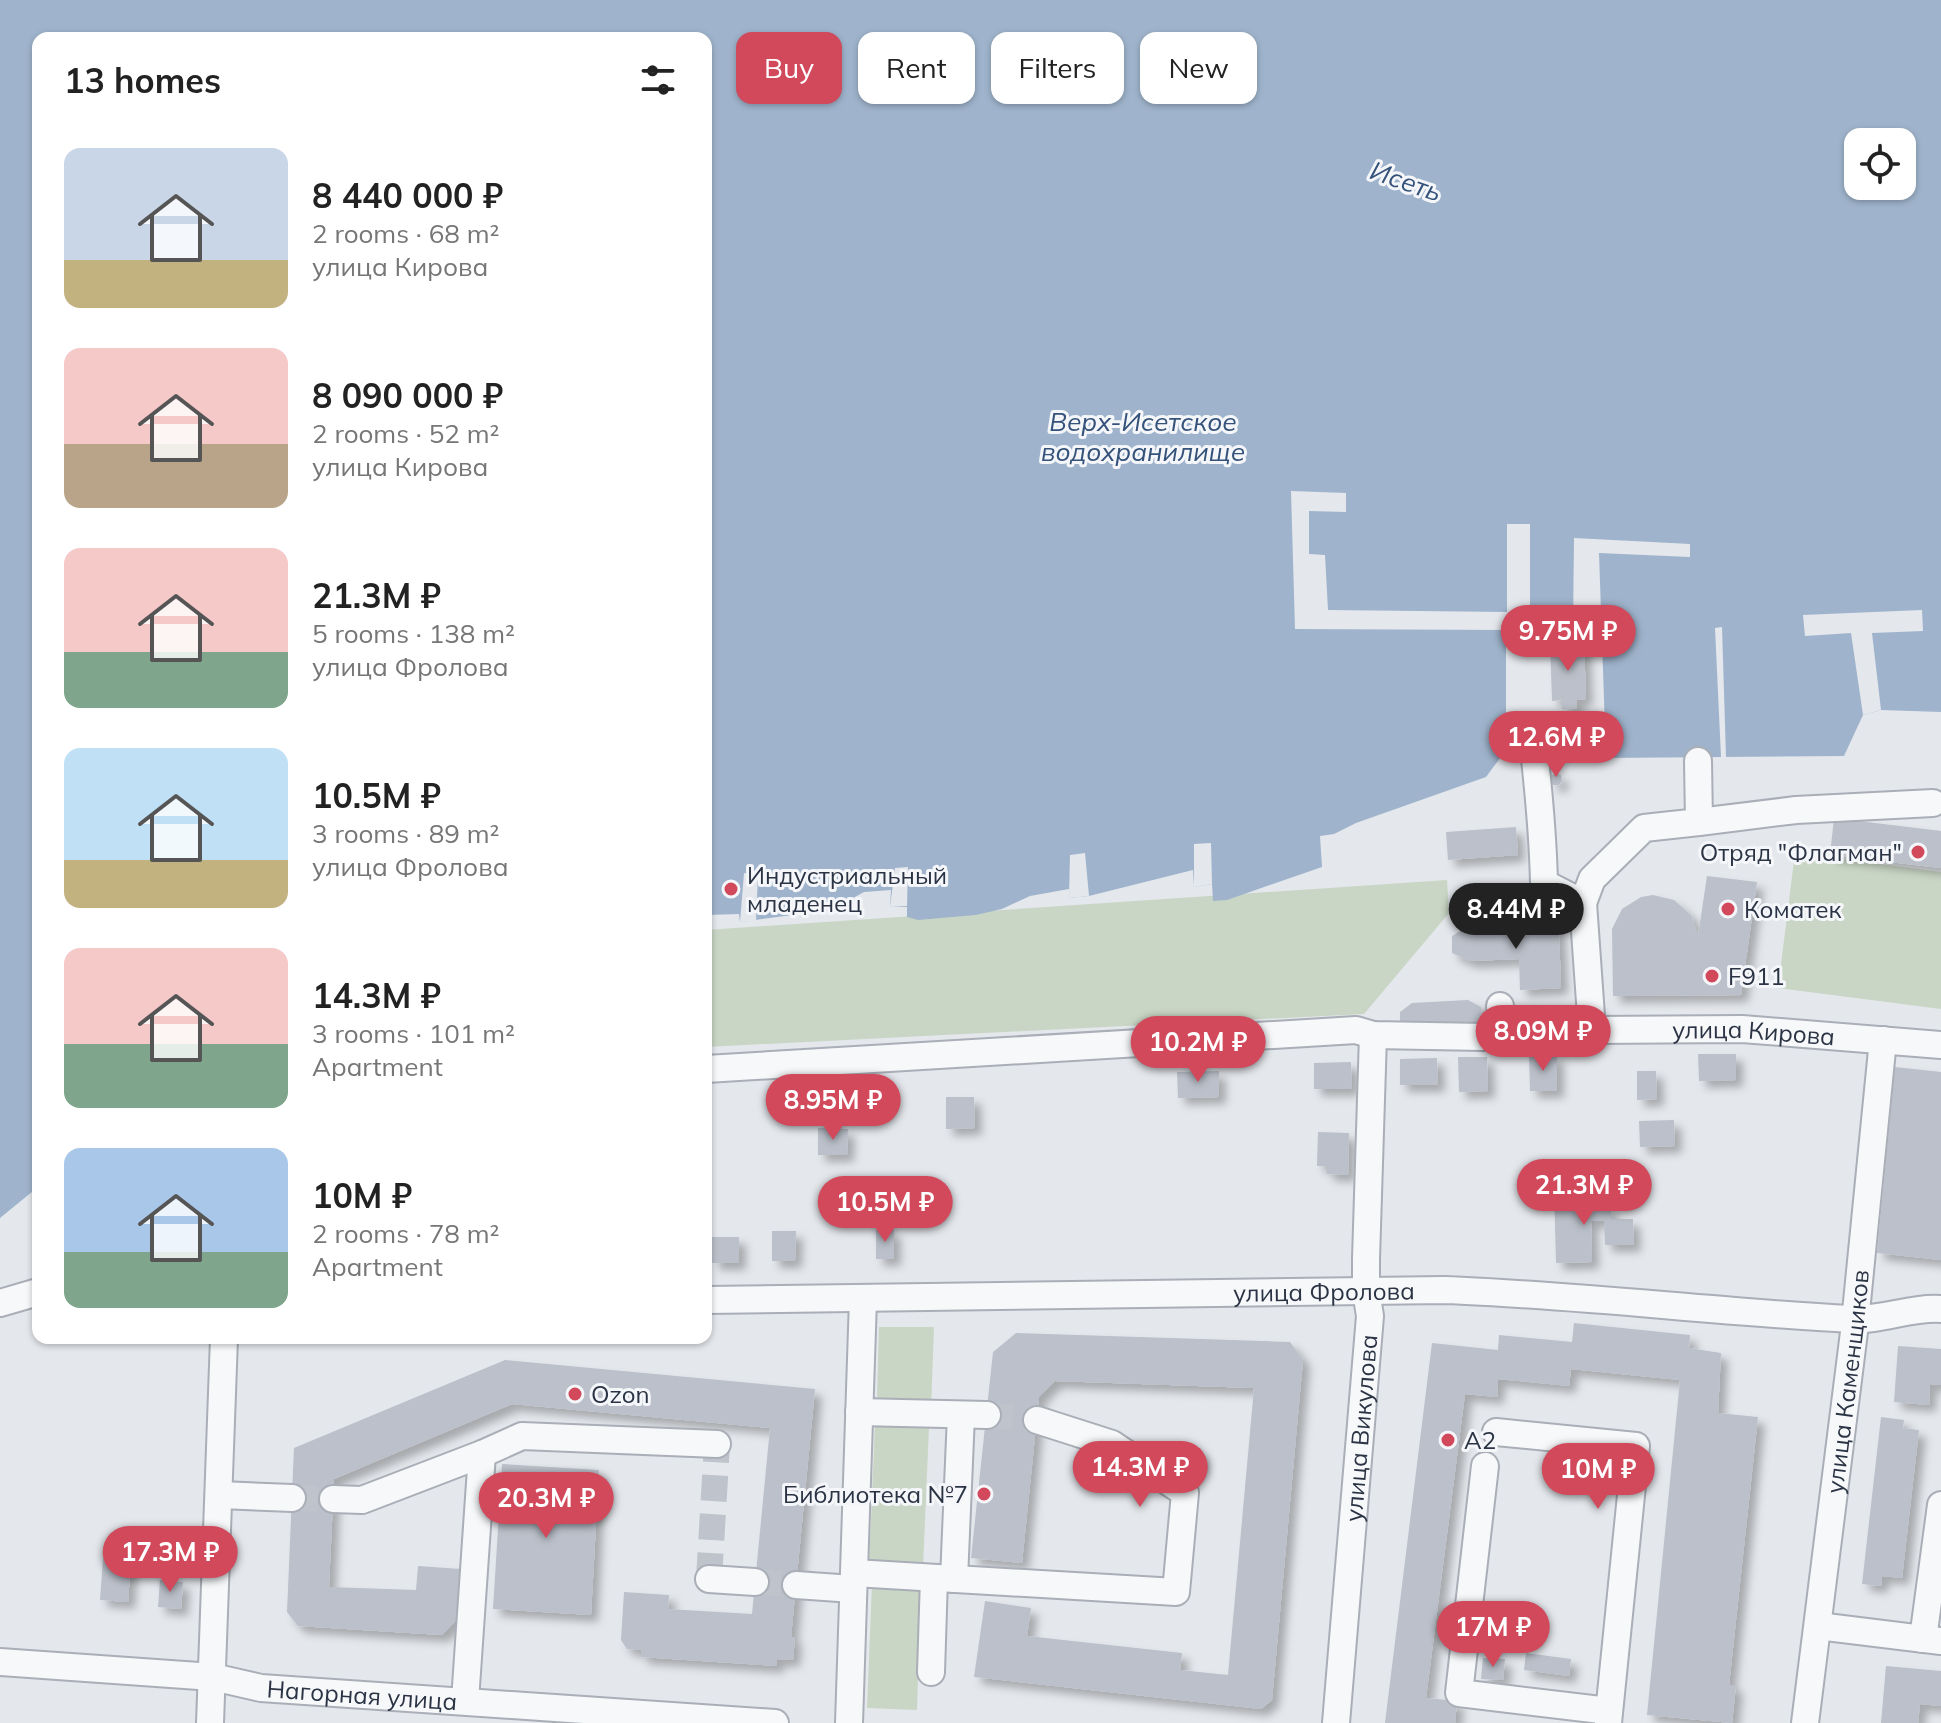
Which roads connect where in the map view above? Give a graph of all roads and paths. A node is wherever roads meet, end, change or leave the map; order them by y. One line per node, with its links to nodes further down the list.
1 (1534, 750): 5 (street)
2 (1698, 761): 4 (street)
3 (1933, 803): 4 (street)
4 (1699, 822): 5 (street)
5 (1583, 903): 7 (street)
6 (1500, 1006): 8 (street)
7 (1592, 1030): 8 (street, улица Кирова); 10 (street, улица Кирова)
8 (1502, 1034): 9 (street, улица Кирова)
9 (1373, 1035): 12 (street, улица Кирова); 13 (street, улица Викулова)
10 (1883, 1040): 11 (street, улица Кирова); 19 (street, улица Каменщиков)
11 (1941, 1045)
12 (712, 1069)
13 (1366, 1291): 15 (street, улица Фролова); 19 (street, улица Фролова); 47 (street, улица Викулова)
14 (32, 1294): 17 (street)
15 (863, 1299): 16 (street, улица Фролова); 21 (street)
16 (712, 1300)
17 (0, 1303)
18 (1941, 1309): 19 (street, улица Фролова)
19 (1856, 1320): 37 (street, улица Каменщиков)
20 (224, 1344): 27 (street)
21 (859, 1412): 32 (street); 33 (street)
22 (1037, 1420): 32 (street)
23 (1496, 1432): 43 (street)
24 (717, 1444): 25 (street)
25 (482, 1454): 29 (street); 42 (street)
26 (1485, 1466): 43 (street)
27 (220, 1495): 28 (street); 41 (street)
28 (292, 1498)
29 (333, 1499)
30 (1941, 1505): 36 (street)
31 (709, 1579): 34 (street)
32 (944, 1579): 33 (street); 40 (street)
33 (854, 1581): 35 (street); 46 (street)
34 (755, 1582)
35 (796, 1585)
36 (1934, 1605): 38 (street)
37 (1818, 1626): 38 (street); 48 (street, улица Каменщиков)
38 (1932, 1640)
39 (0, 1662): 41 (street, Нагорная улица)
40 (931, 1672)
41 (213, 1677): 42 (street, Нагорная улица); 44 (street)
42 (465, 1701): 45 (street, Нагорная улица)
43 (1609, 1717)
44 (210, 1723)
45 (775, 1723)
46 (849, 1723)
47 (1336, 1723)
48 (1805, 1723)

